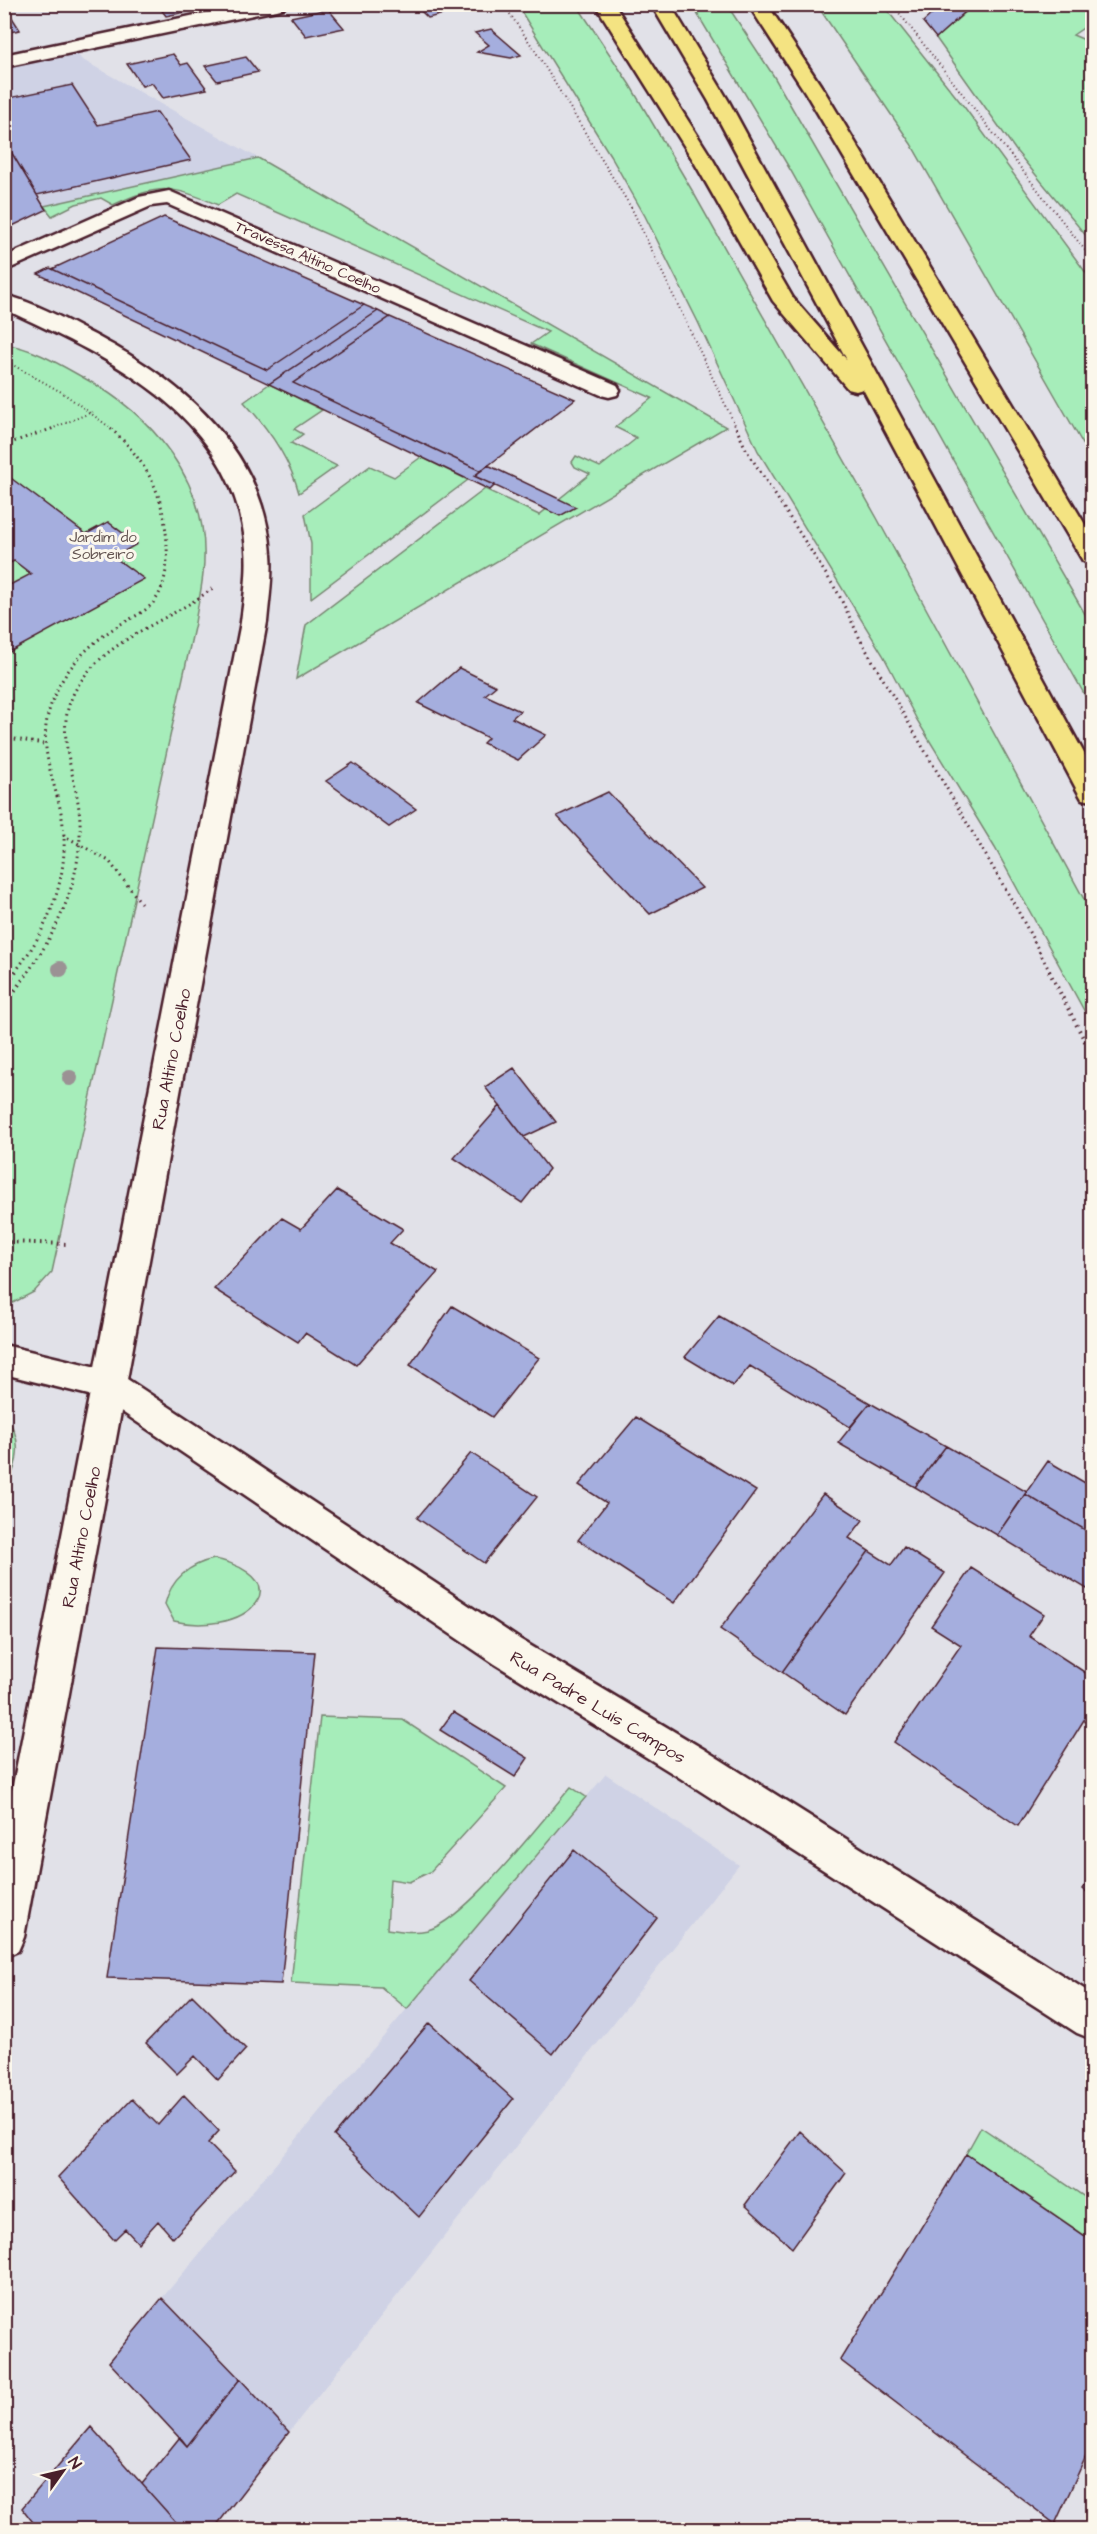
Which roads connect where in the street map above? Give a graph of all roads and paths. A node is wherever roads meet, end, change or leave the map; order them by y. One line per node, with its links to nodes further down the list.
1 (277, 4): 7 (main road)
2 (503, 4): 26 (path)
3 (604, 4): 14 (highway)
4 (660, 4): 14 (highway)
5 (757, 4): 16 (highway)
6 (892, 4): 8 (path)
7 (4, 60)
8 (1092, 259)
9 (4, 265): 12 (main road, Travessa Altino Coelho)
10 (4, 301): 30 (main road, Rua Altino Coelho)
11 (4, 360): 13 (path)
12 (609, 390)
13 (92, 412): 15 (path); 19 (path)
14 (897, 432): 20 (highway)
15 (4, 445)
16 (1092, 556)
17 (217, 584): 22 (path)
18 (4, 737): 19 (path)
19 (43, 744): 21 (path)
20 (1092, 792)
21 (63, 835): 22 (path); 24 (path)
22 (79, 844): 23 (path); 25 (path)
23 (141, 903)
24 (4, 986)
25 (4, 1005)
26 (1092, 1055)
27 (4, 1242): 28 (path)
28 (69, 1244)
29 (4, 1359): 30 (main road, Rua Padre Luís Campos)
30 (109, 1385): 31 (main road, Rua Altino Coelho); 32 (main road, Rua Padre Luís Campos)
31 (4, 1936)
32 (1092, 2018)

